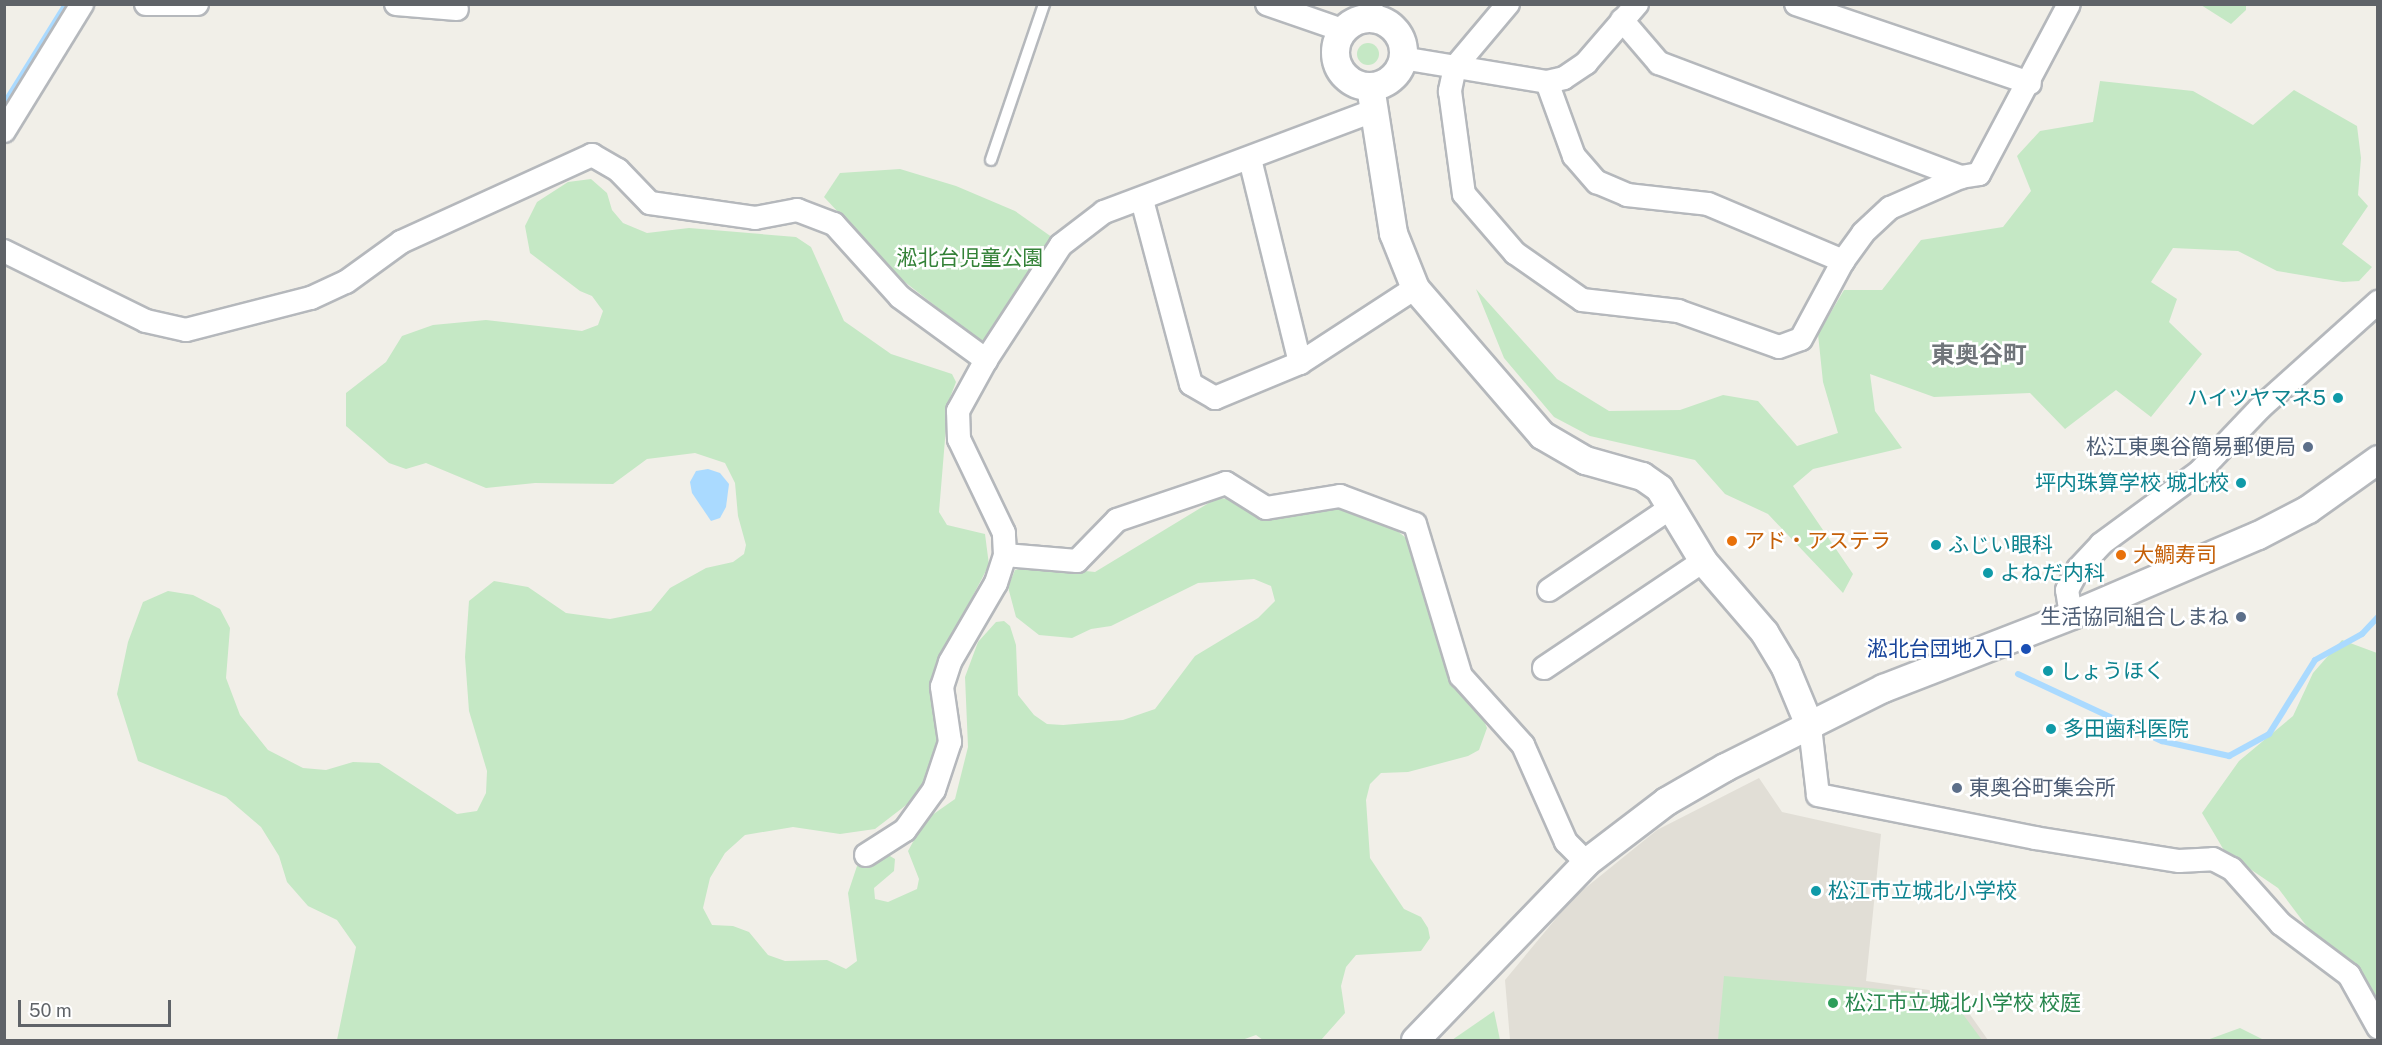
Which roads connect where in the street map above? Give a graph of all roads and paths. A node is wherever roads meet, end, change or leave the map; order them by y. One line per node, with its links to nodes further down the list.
1 (81, 4): 19 (street)
2 (146, 4): 3 (street)
3 (197, 4)
4 (396, 4): 10 (street)
5 (1044, 4): 21 (lane)
6 (1268, 4): 13 (street)
7 (1508, 4): 15 (street)
8 (1796, 4): 17 (street)
9 (2069, 4): 17 (street)
10 (457, 9)
11 (1372, 11): 13 (street); 14 (street)
12 (1629, 12): 16 (street); 22 (street)
13 (1342, 30): 18 (street)
14 (1402, 58): 15 (street); 18 (street)
15 (1455, 67): 16 (street); 25 (street)
16 (1547, 82): 25 (street)
17 (2030, 83): 22 (street)
18 (1373, 98): 20 (street); 26 (street)
19 (4, 131)
20 (1250, 159): 23 (street); 29 (street)
21 (991, 160)
22 (1961, 177): 25 (street)
23 (1142, 200): 28 (street); 29 (street)
24 (4, 251): 28 (street)
25 (1843, 261)
26 (1414, 288): 29 (street); 31 (street)
27 (2378, 302): 35 (street)
28 (986, 360): 32 (street)
29 (1300, 363)
30 (2378, 459): 35 (street)
31 (1672, 507): 33 (street); 34 (street)
32 (1005, 555): 38 (street); 39 (street)
33 (1703, 561): 36 (street); 37 (street)
34 (1549, 590)
35 (2071, 615): 37 (street)
36 (1544, 668)
37 (1810, 727): 39 (street); 40 (street)
38 (866, 855)
39 (1586, 862): 41 (street)
40 (2378, 1027)
41 (1415, 1041)

